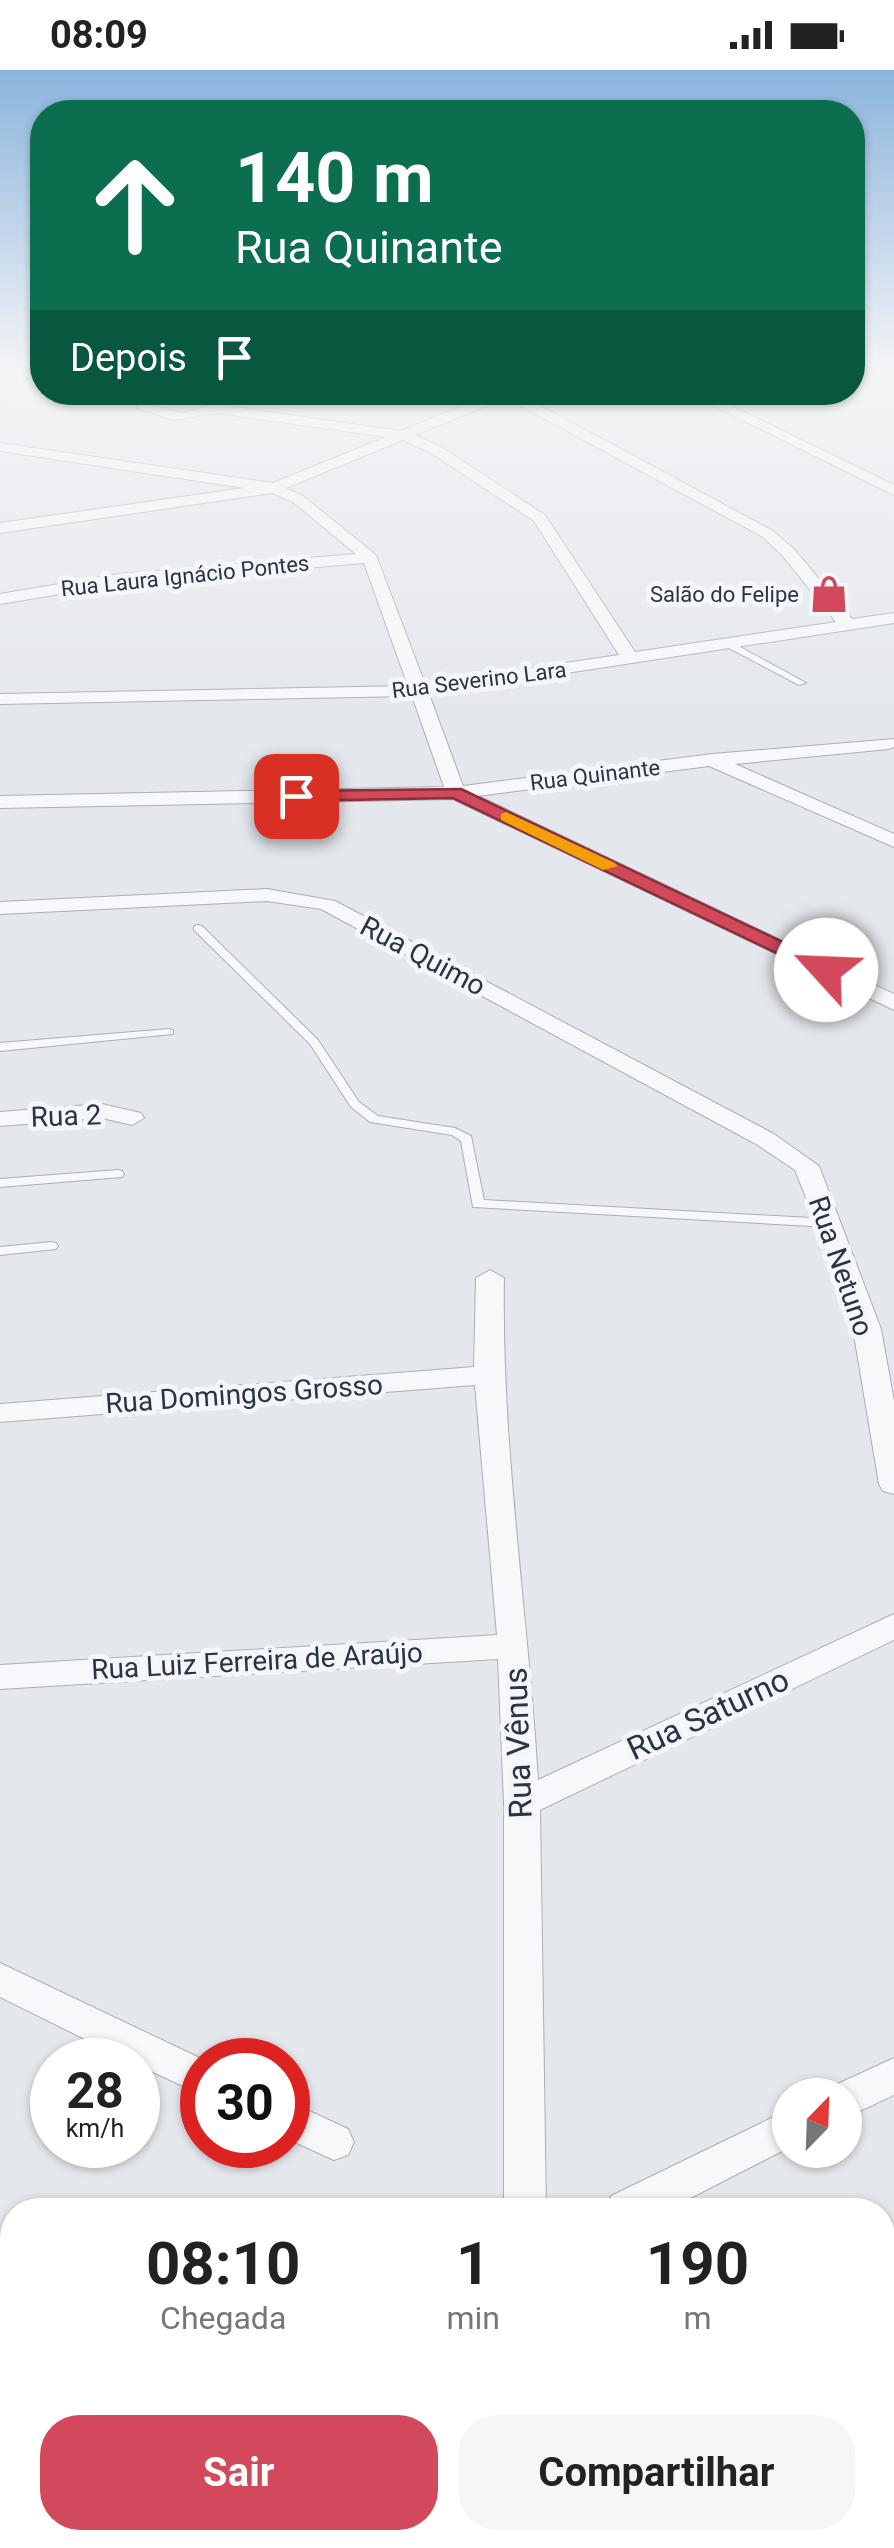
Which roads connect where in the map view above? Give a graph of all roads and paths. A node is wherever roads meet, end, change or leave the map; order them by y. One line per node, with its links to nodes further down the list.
1 (258, 486): 5 (street)
2 (280, 486): 5 (street)
3 (491, 486): 12 (street)
4 (678, 486): 10 (street)
5 (274, 488): 6 (street); 7 (street)
6 (0, 528)
7 (370, 558): 8 (street, Rua Laura Ignácio Pontes); 14 (street)
8 (0, 600)
9 (894, 618): 10 (street, Rua Severino Lara)
10 (848, 625): 11 (street, Rua Severino Lara)
11 (728, 644): 12 (street, Rua Severino Lara); 13 (lane)
12 (631, 660): 14 (street, Rua Severino Lara)
13 (802, 683)
14 (416, 691): 15 (street, Rua Severino Lara); 18 (street)
15 (0, 699)
16 (889, 743): 17 (street, Rua Quinante)
17 (712, 760): 18 (street, Rua Quinante); 20 (street)
18 (456, 793): 19 (street, Rua Quinante); 23 (street)
19 (0, 802)
20 (894, 842)
21 (5, 905): 28 (street, Rua Quimo)
22 (198, 928): 31 (lane)
23 (894, 1003)
24 (169, 1032): 25 (lane)
25 (0, 1048)
26 (0, 1118): 27 (street, Rua 2)
27 (132, 1118)
28 (806, 1166): 31 (street, Rua Netuno)
29 (118, 1174): 30 (lane)
30 (0, 1183)
31 (828, 1222): 37 (street, Rua Netuno)
32 (51, 1246): 33 (lane)
33 (0, 1251)
34 (490, 1278): 35 (street, Rua Vênus)
35 (488, 1375): 36 (street, Rua Domingos Grosso); 39 (street, Rua Vênus)
36 (0, 1413)
37 (894, 1484)
38 (894, 1626): 41 (street, Rua Saturno)
39 (514, 1646): 40 (street, Rua Luiz Ferreira de Araújo); 41 (street, Rua Vênus)
40 (0, 1677)
41 (522, 1802): 49 (street, Rua Vênus)
42 (0, 1979): 43 (street)
43 (180, 2067)
44 (894, 2075): 45 (street)
45 (862, 2091)
46 (310, 2130): 48 (street)
47 (772, 2136): 50 (street)
48 (334, 2142)
49 (525, 2198)
50 (650, 2198)

